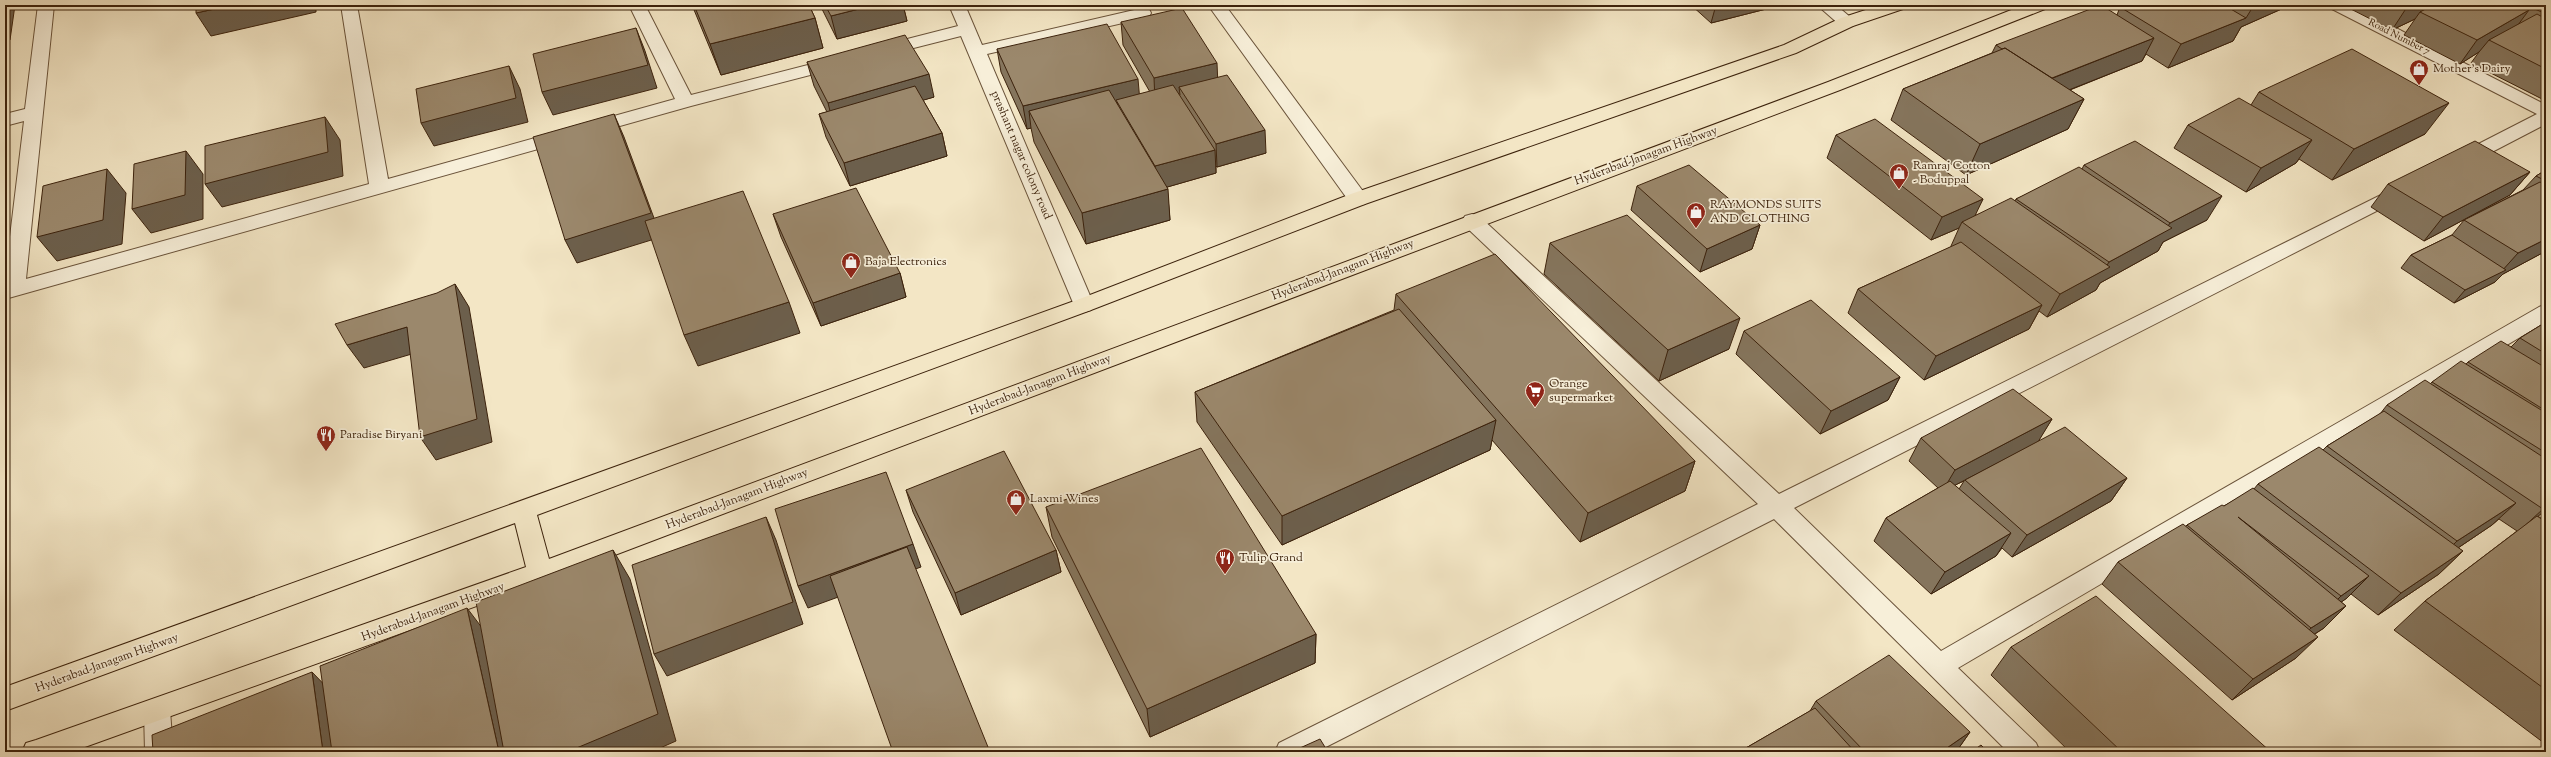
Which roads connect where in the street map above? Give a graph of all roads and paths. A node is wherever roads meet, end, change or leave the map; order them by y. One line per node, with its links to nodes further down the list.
1 (46, 5): 16 (street)
2 (349, 5): 21 (street)
3 (637, 5): 14 (street)
4 (957, 5): 12 (street, prashant nagar colony road)
5 (1216, 5): 22 (street)
6 (1825, 5): 11 (street)
7 (1897, 5): 11 (highway, Hyderabad-Janagam Highway)
8 (2039, 5): 23 (highway, Hyderabad-Janagam Highway)
9 (2338, 5): 15 (street, Road Number 7)
10 (1143, 13): 13 (street)
11 (1847, 22): 22 (highway, Hyderabad-Janagam Highway)
12 (968, 29): 13 (street, prashant nagar colony road); 14 (street)
13 (977, 51): 25 (street, prashant nagar colony road)
14 (685, 102): 21 (street)
15 (2546, 112)
16 (32, 113): 18 (street); 24 (street)
17 (2546, 117): 19 (street)
18 (5, 120)
19 (2439, 171)
20 (2418, 182): 27 (street)
21 (380, 189): 24 (street)
22 (1358, 199): 25 (highway, Hyderabad-Janagam Highway)
23 (1472, 221): 27 (street); 29 (highway, Hyderabad-Janagam Highway)
24 (10, 291)
25 (1084, 305): 28 (highway, Hyderabad-Janagam Highway)
26 (2546, 312): 30 (street)
27 (1776, 506): 30 (street); 35 (street)
28 (524, 510): 29 (highway); 31 (highway, Hyderabad-Janagam Highway)
29 (540, 573): 32 (highway, Hyderabad-Janagam Highway)
30 (1939, 666): 36 (street)
31 (5, 699)
32 (157, 710): 33 (highway, Hyderabad-Janagam Highway); 34 (street)
33 (36, 752)
34 (159, 752)
35 (1289, 752)
36 (2026, 752)

